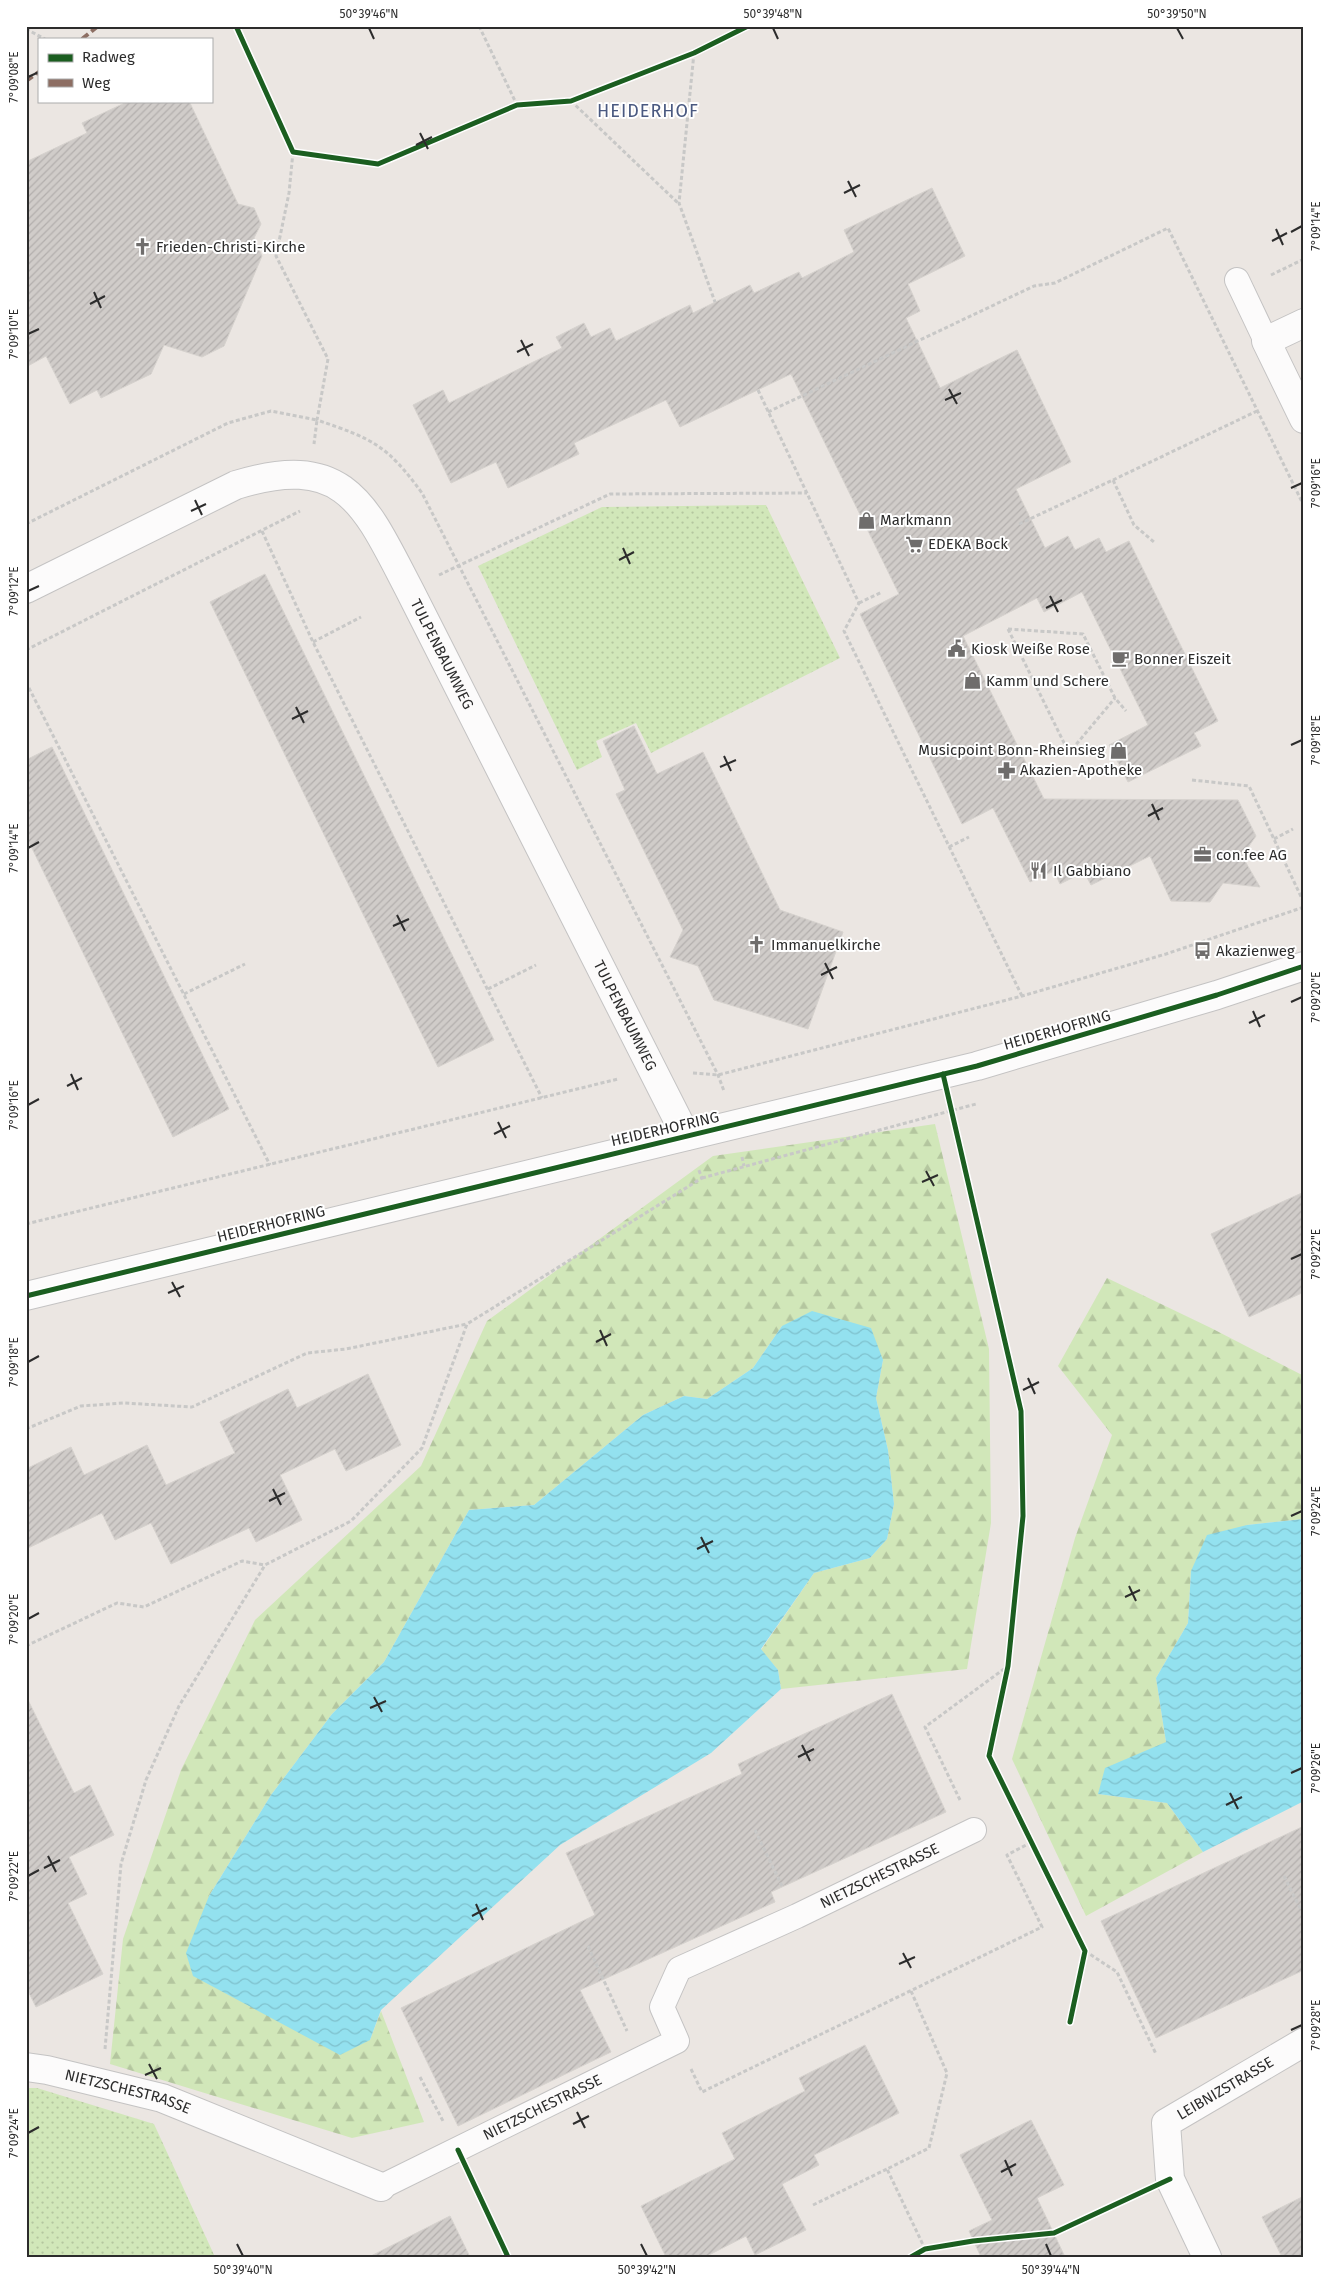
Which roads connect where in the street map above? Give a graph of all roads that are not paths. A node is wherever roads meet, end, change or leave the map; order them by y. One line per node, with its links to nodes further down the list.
1 (1237, 280): 3 (lane)
2 (1304, 323): 3 (street)
3 (1266, 341): 4 (street)
4 (1304, 419)
5 (26, 589): 7 (street, TULPENBAUMWEG)
6 (1304, 966): 7 (street, HEIDERHOFRING)
7 (686, 1136): 8 (street, HEIDERHOFRING)
8 (26, 1296)
9 (974, 1830): 12 (lane, NIETZSCHESTRASSE)
10 (1304, 2042): 13 (street, LEIBNIZSTRASSE)
11 (26, 2067): 12 (street, NIETZSCHESTRASSE)
12 (381, 2187)
13 (1207, 2257)

